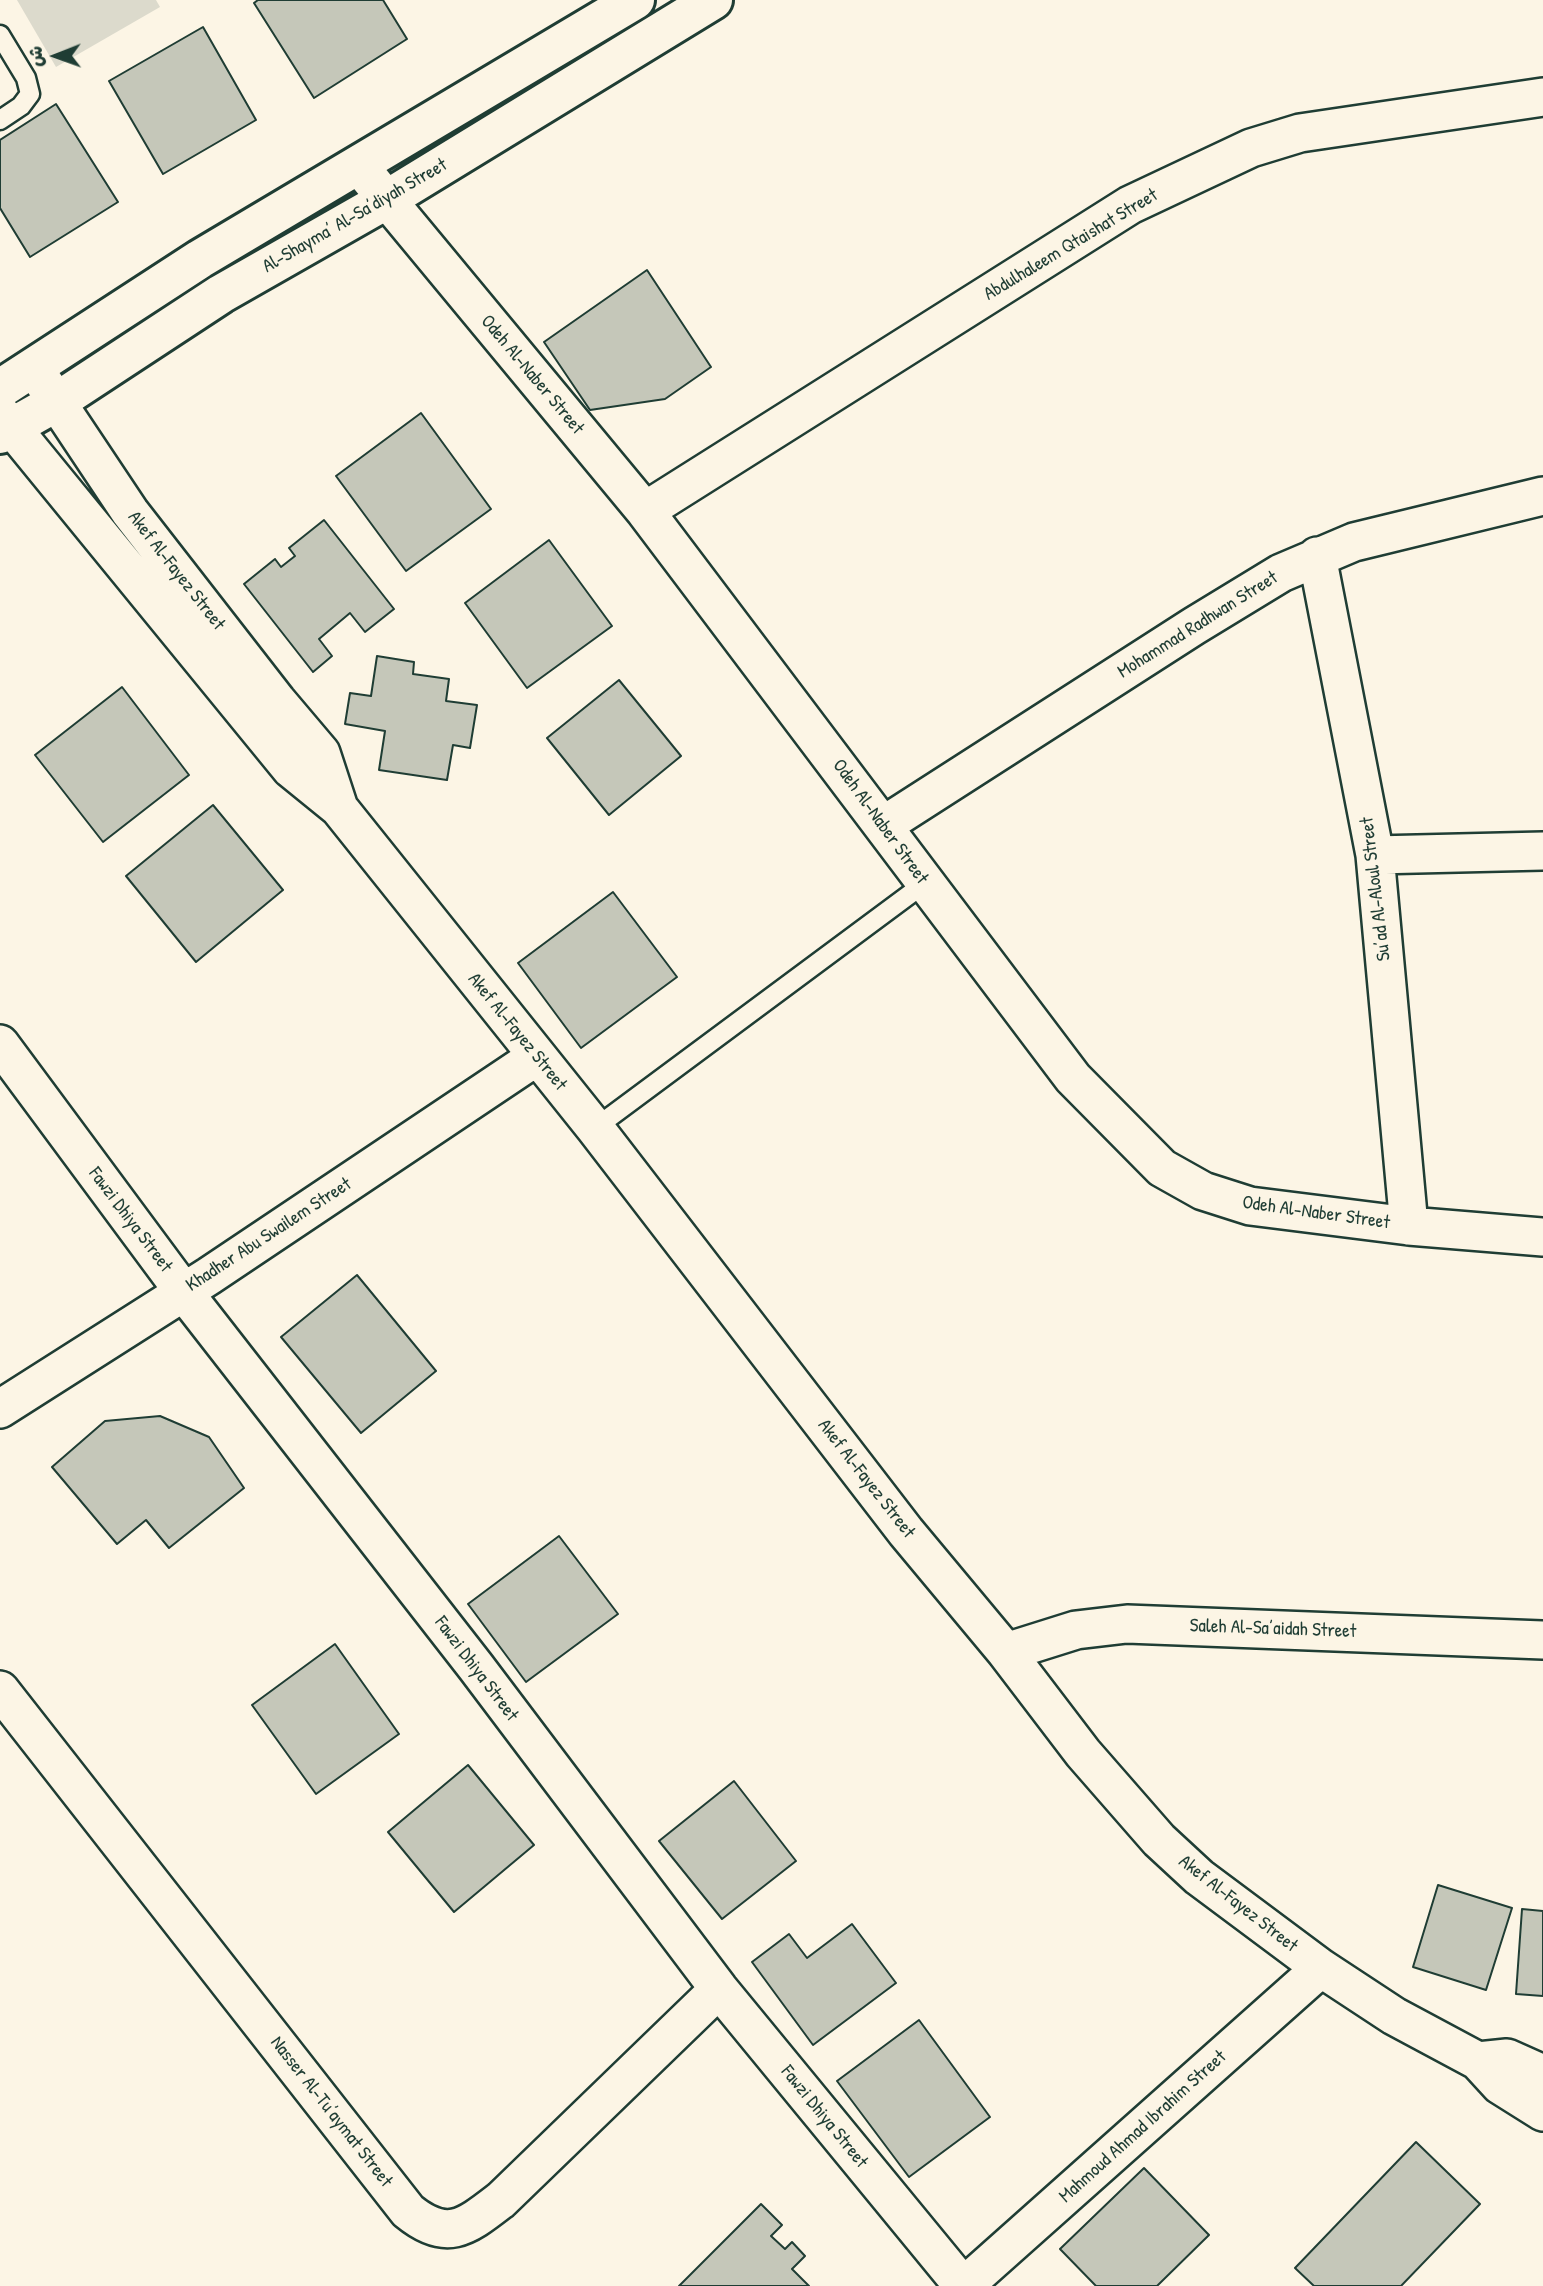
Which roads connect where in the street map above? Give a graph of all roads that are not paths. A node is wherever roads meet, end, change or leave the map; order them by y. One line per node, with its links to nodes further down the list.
1 (635, 0): 6 (street, Al-Shayma’ Al-Sa’diyah Street)
2 (713, 0): 7 (street, Al-Shayma’ Al-Sa’diyah Street)
3 (0, 35): 5 (lane)
4 (1543, 97): 13 (street, Abdulhaleem Qtaishat Street)
5 (0, 120)
6 (360, 167): 7 (street, Odeh Al-Naber Street); 8 (street, Al-Shayma’ Al-Sa’diyah Street)
7 (386, 200): 10 (street, Al-Shayma’ Al-Sa’diyah Street); 13 (street, Odeh Al-Naber Street)
8 (34, 368): 9 (street, Al-Shayma’ Al-Sa’diyah Street); 10 (street, Akef Al-Fayez Street)
9 (0, 389)
10 (55, 402): 11 (street, Al-Shayma’ Al-Sa’diyah Street); 15 (street, Akef Al-Fayez Street)
11 (4, 425): 15 (street, Akef Al-Fayez Street)
12 (1543, 496): 14 (street, Mohammad Radhwan Street)
13 (645, 511): 16 (street, Odeh Al-Naber Street)
14 (1317, 555): 16 (street, Mohammad Radhwan Street); 18 (street, Su’ad Al-Aloul Street)
15 (339, 808): 21 (street, Akef Al-Fayez Street)
16 (884, 825): 19 (street, Odeh Al-Naber Street)
17 (1543, 851): 18 (street)
18 (1375, 855): 23 (street, Su’ad Al-Aloul Street)
19 (925, 883): 22 (lane); 23 (street, Odeh Al-Naber Street)
20 (0, 1044): 25 (street, Fawzi Dhiya Street)
21 (536, 1057): 22 (street, Akef Al-Fayez Street); 25 (street, Khadher Abu Swailem Street)
22 (594, 1128): 28 (street, Akef Al-Fayez Street)
23 (1409, 1226): 24 (street, Odeh Al-Naber Street)
24 (1543, 1237)
25 (183, 1291): 26 (street, Khadher Abu Swailem Street); 31 (street, Fawzi Dhiya Street)
26 (0, 1409)
27 (1543, 1640): 28 (street, Saleh Al-Sa’aidah Street)
28 (1006, 1652): 30 (street, Akef Al-Fayez Street)
29 (0, 1690): 31 (street, Nasser Al-Tu’aymat Street)
30 (1321, 1968): 32 (street, Akef Al-Fayez Street); 35 (street, Mahmoud Ahmad Ibrahim Street)
31 (719, 1989): 35 (street, Fawzi Dhiya Street)
32 (1478, 2061): 33 (street, Akef Al-Fayez Street); 34 (street, Akef Al-Fayez Street)
33 (1543, 2074)
34 (1543, 2112)
35 (964, 2286)

